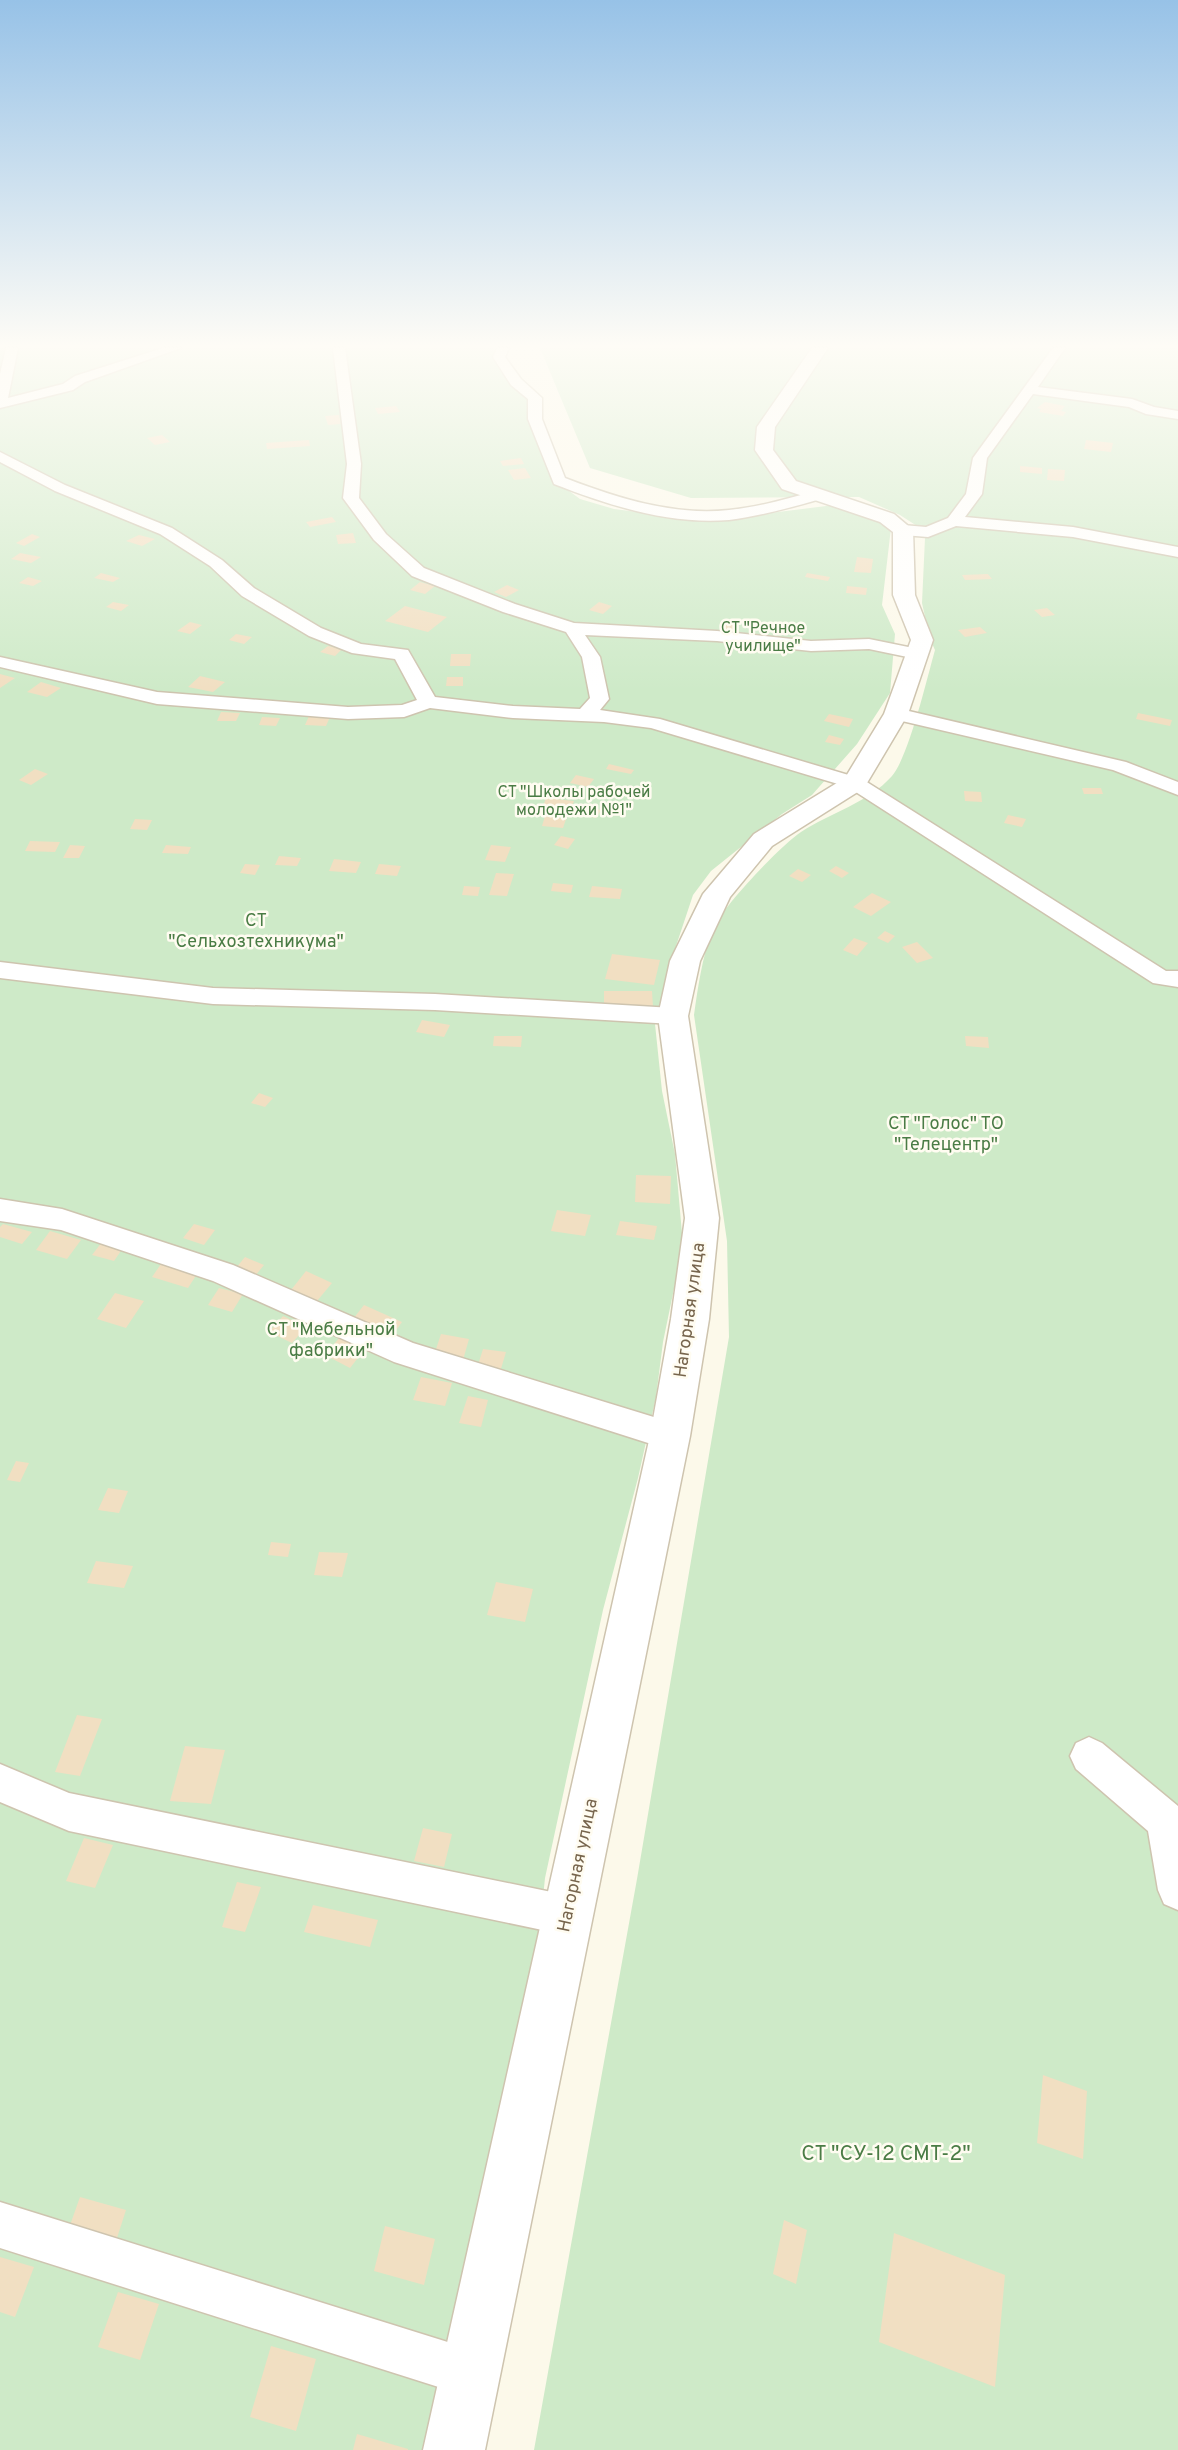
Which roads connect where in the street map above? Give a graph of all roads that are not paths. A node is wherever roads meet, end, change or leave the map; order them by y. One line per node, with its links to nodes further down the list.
1 (12, 462): 13 (street)
2 (354, 462): 10 (street)
3 (552, 462): 6 (street)
4 (773, 462): 6 (street)
5 (979, 462): 7 (street)
6 (819, 495): 8 (street)
7 (954, 521): 8 (street); 9 (street)
8 (903, 530): 11 (street, Нагорная улица)
9 (1178, 552)
10 (572, 628): 11 (street); 15 (street)
11 (917, 654): 14 (street, Нагорная улица)
12 (0, 662): 13 (street)
13 (428, 702): 15 (street)
14 (895, 714): 16 (street, Нагорная улица); 17 (street)
15 (585, 715): 16 (street)
16 (855, 783): 19 (street); 20 (street, Нагорная улица)
17 (1178, 789)
18 (0, 970): 20 (street)
19 (1178, 979)
20 (673, 1016): 22 (street, Нагорная улица)
21 (0, 1210): 22 (street)
22 (670, 1436): 26 (street, Нагорная улица)
23 (1089, 1756): 25 (street)
24 (0, 1783): 26 (street)
25 (1178, 1890)
26 (566, 1915): 28 (street, Нагорная улица)
27 (0, 2225): 28 (street)
28 (470, 2373): 29 (street, Нагорная улица)
29 (454, 2450)

